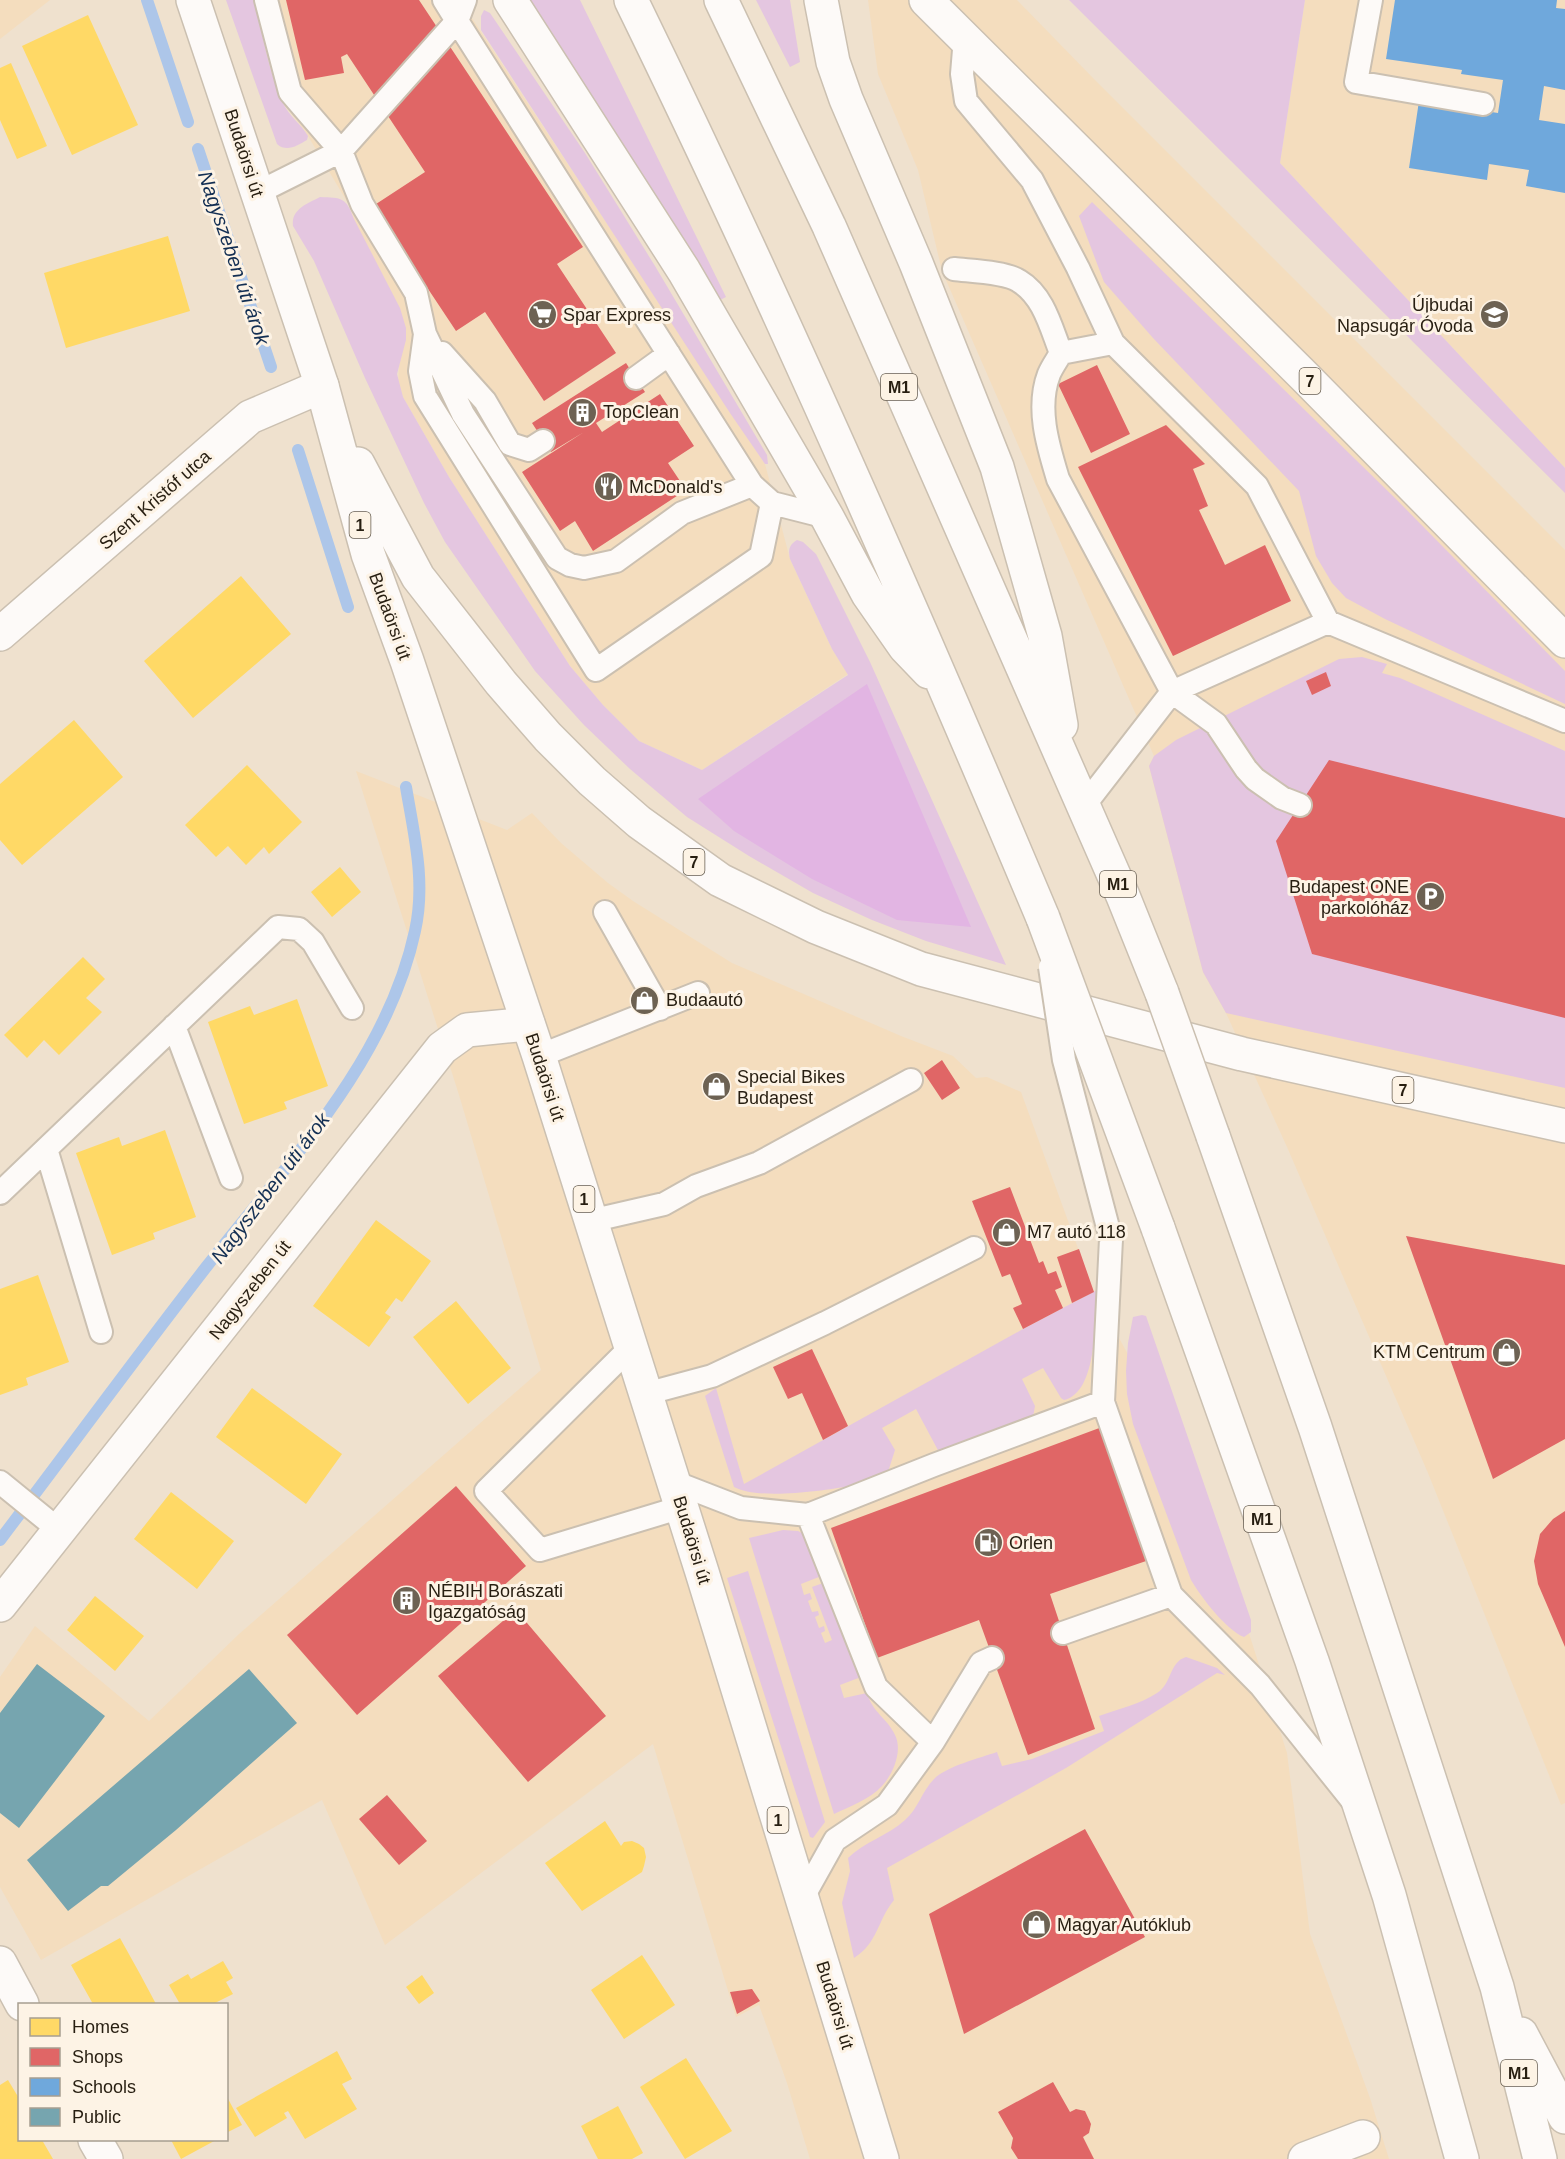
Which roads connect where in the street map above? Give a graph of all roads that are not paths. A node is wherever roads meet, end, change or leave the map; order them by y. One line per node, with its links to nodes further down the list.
1 (193, 0): 15 (main road, Budaörsi út / 1)
2 (266, 0): 14 (lane)
3 (444, 0): 11 (lane)
4 (465, 0): 11 (lane)
5 (510, 0): 26 (main road)
6 (632, 0): 32 (main road, M1)
7 (721, 0): 35 (main road, M1)
8 (821, 0): 35 (main road)
9 (926, 0): 12 (main road, 7)
10 (1371, 0): 13 (lane)
11 (458, 21): 14 (lane); 20 (lane)
12 (965, 38): 18 (lane); 30 (main road, 7)
13 (1483, 104)
14 (341, 151): 15 (lane); 17 (lane)
15 (257, 193): 22 (main road, Budaörsi út / 1)
16 (954, 268): 19 (lane)
17 (424, 334): 23 (lane); 24 (lane); 25 (lane)
18 (1113, 343): 19 (lane); 28 (lane)
19 (1061, 353): 33 (lane)
20 (669, 354): 21 (lane); 24 (lane)
21 (636, 378)
22 (322, 386): 27 (main road, 7); 29 (main road, Szent Kristóf utca); 31 (main road, Budaörsi út / 1)
23 (543, 441)
24 (752, 485): 25 (lane)
25 (772, 503): 26 (lane)
26 (827, 517): 32 (main road)
27 (452, 622): 31 (main road); 47 (main road, 7)
28 (1328, 622): 33 (lane); 34 (lane)
29 (0, 634)
30 (1565, 641)
31 (407, 661): 43 (main road, Budaörsi út / 1)
32 (947, 691): 39 (main road, M1)
33 (1172, 693): 36 (lane); 37 (lane)
34 (1565, 721)
35 (1070, 777): 37 (main road, M1)
36 (1300, 805)
37 (1083, 807): 69 (main road, M1, bridge)
38 (605, 912): 42 (lane)
39 (1043, 918): 56 (lane, bridge); 66 (main road, M1, bridge)
40 (698, 993): 42 (lane)
41 (352, 1008): 44 (lane)
42 (660, 1009): 45 (lane)
43 (528, 1024): 45 (main road, Budaörsi út / 1); 59 (main road, Nagyszeben út)
44 (174, 1026): 48 (lane); 49 (lane)
45 (539, 1056): 51 (main road, Budaörsi út / 1)
46 (911, 1080): 51 (lane)
47 (1565, 1126)
48 (45, 1149): 50 (lane); 53 (lane)
49 (231, 1178)
50 (0, 1193)
51 (590, 1221): 54 (main road, Budaörsi út / 1)
52 (974, 1248): 55 (lane)
53 (101, 1332)
54 (631, 1347): 55 (main road, Budaörsi út / 1); 58 (lane)
55 (645, 1394): 58 (main road, Budaörsi út / 1)
56 (1103, 1402): 60 (lane); 61 (lane)
57 (0, 1482): 59 (lane)
58 (678, 1495): 60 (lane); 67 (main road, Budaörsi út / 1)
59 (38, 1512): 62 (main road, Nagyszeben út)
60 (808, 1515): 65 (lane)
61 (1171, 1595): 63 (lane); 66 (lane)
62 (0, 1605)
63 (1063, 1633)
64 (992, 1658): 65 (lane)
65 (933, 1742): 67 (lane)
66 (1361, 1811): 77 (main road, M1)
67 (802, 1899): 75 (main road, Budaörsi út / 1)
68 (0, 1963): 70 (main road)
69 (1497, 1988): 71 (main road); 78 (main road, M1)
70 (21, 2003)
71 (1565, 2117)
72 (1363, 2137): 76 (main road)
73 (96, 2141): 74 (main road)
74 (106, 2159)
75 (882, 2159)
76 (1305, 2159)
77 (1462, 2159)
78 (1540, 2159)

